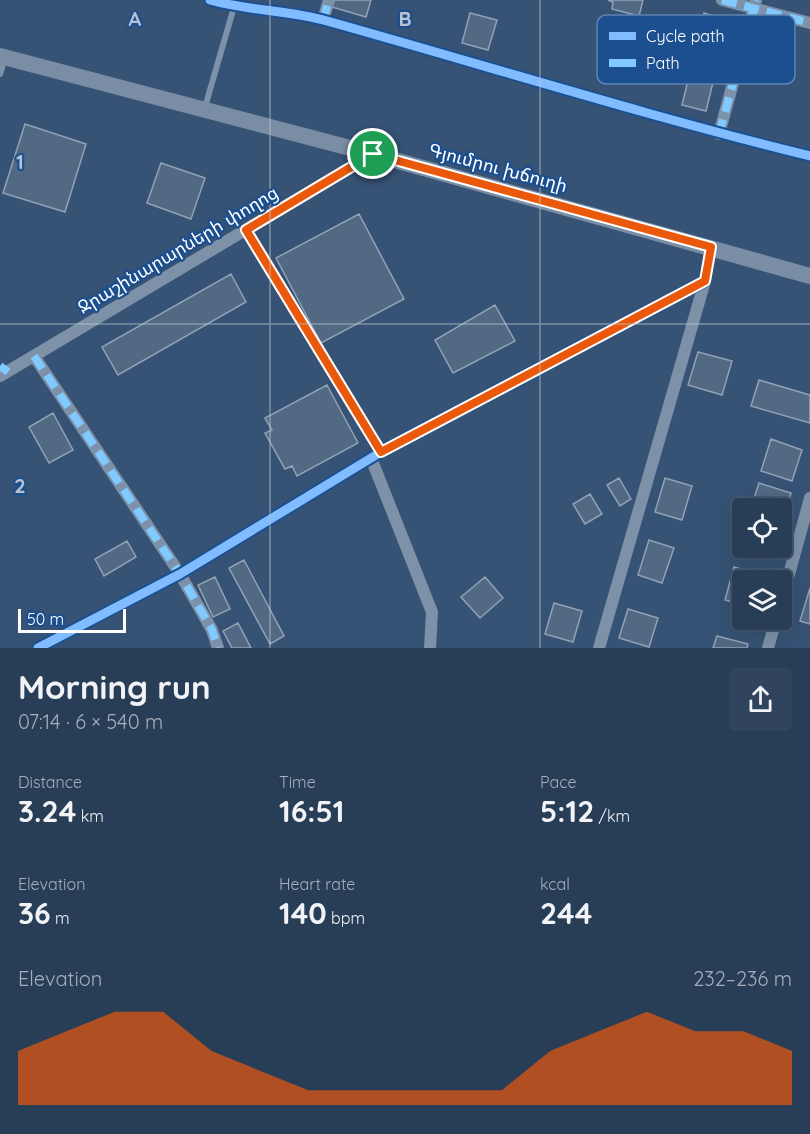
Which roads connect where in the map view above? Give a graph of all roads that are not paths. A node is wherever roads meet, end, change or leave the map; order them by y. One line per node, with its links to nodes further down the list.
1 (210, 0): 5 (street)
2 (329, 0): 8 (street)
3 (722, 0): 4 (street)
4 (755, 4): 6 (street)
5 (234, 7): 8 (street); 13 (lane)
6 (787, 15)
7 (795, 18): 9 (street)
8 (323, 20): 14 (street)
9 (810, 23)
10 (3, 57): 11 (lane); 13 (main road, Գյումրու խճուղի)
11 (0, 74)
12 (733, 84): 14 (street)
13 (204, 110): 15 (main road, Գյումրու խճուղի)
14 (719, 134): 16 (street)
15 (373, 154): 17 (street, Ջրաշինարարների փողոց); 18 (main road, Գյումրու խճուղի)
16 (810, 156)
17 (246, 230): 21 (street, Ջրաշինարարների փողոց); 23 (street)
18 (711, 247): 19 (main road, Գյումրու խճուղի); 20 (street)
19 (810, 276)
20 (705, 281): 23 (street); 31 (street)
21 (34, 356): 22 (street, Ջրաշինարարների փողոց); 26 (street)
22 (3, 371)
23 (376, 455): 26 (street); 30 (street)
24 (810, 498): 25 (street)
25 (790, 570)
26 (180, 574): 28 (street); 29 (street)
27 (773, 630): 32 (street)
28 (38, 648)
29 (218, 648)
30 (430, 648)
31 (599, 648)
32 (768, 648)

